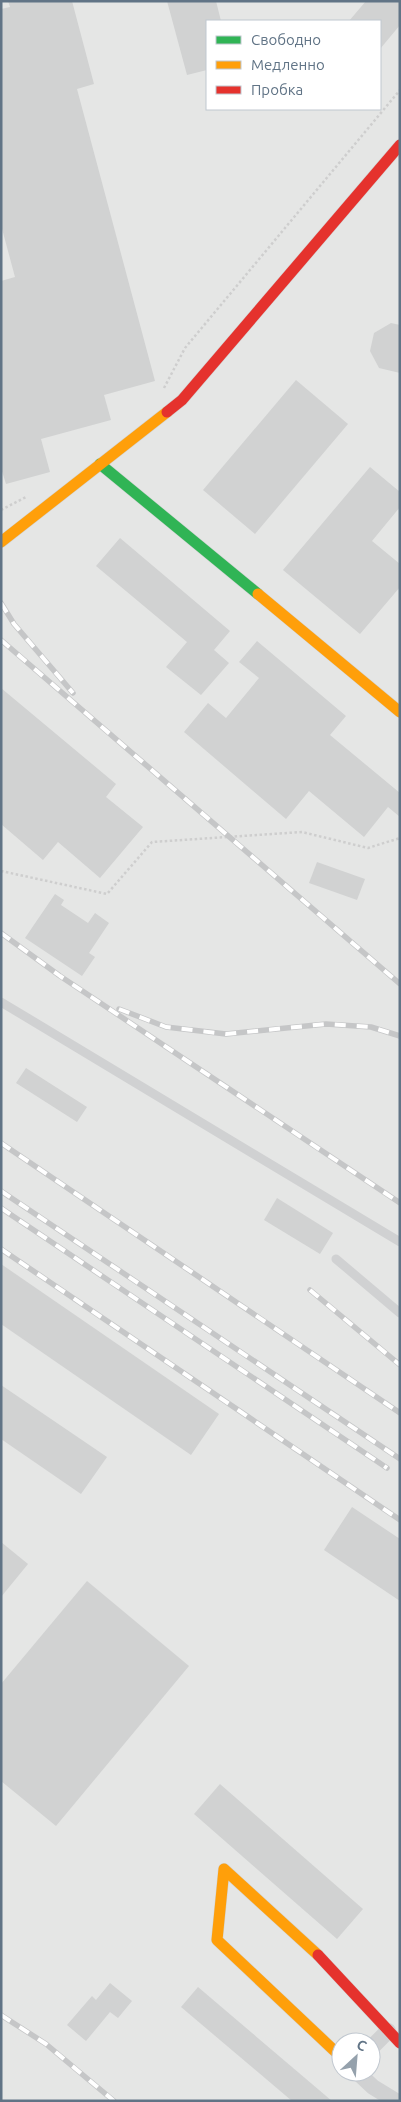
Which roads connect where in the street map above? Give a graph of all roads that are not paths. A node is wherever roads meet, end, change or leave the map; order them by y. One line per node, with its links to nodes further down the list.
1 (400, 145): 2 (street)
2 (100, 464): 3 (street); 4 (street)
3 (1, 542)
4 (400, 712)
5 (1, 1002): 6 (lane)
6 (400, 1242)
7 (336, 1259): 8 (lane)
8 (400, 1313)
9 (388, 2031): 10 (street); 11 (street); 12 (street)
10 (381, 2038)
11 (400, 2043)
12 (331, 2048)
13 (368, 2082): 14 (street)
14 (396, 2101)

